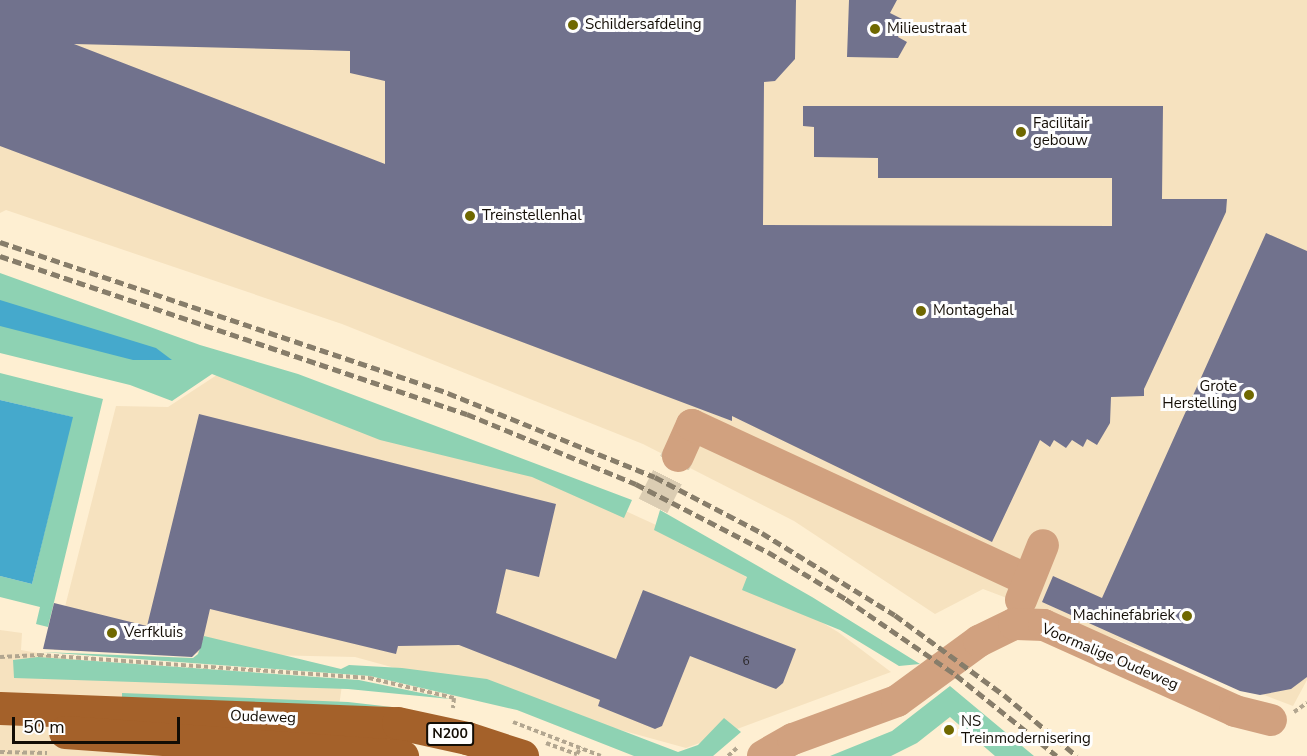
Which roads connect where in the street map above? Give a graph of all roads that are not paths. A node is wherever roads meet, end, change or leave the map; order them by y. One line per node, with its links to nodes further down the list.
1 (678, 456): 3 (street)
2 (1043, 545): 3 (street)
3 (1028, 580): 4 (street)
4 (1014, 624): 7 (street, Voormalige Oudeweg); 9 (street, Voormalige Oudeweg)
5 (0, 708): 6 (main road, Oudeweg / N200)
6 (363, 720): 10 (main road, Oudeweg / N200); 11 (street)
7 (1271, 720)
8 (0, 729): 11 (main road, Oudeweg)
9 (801, 747): 12 (street, Voormalige Oudeweg)
10 (531, 748)
11 (389, 755)
12 (763, 756)

